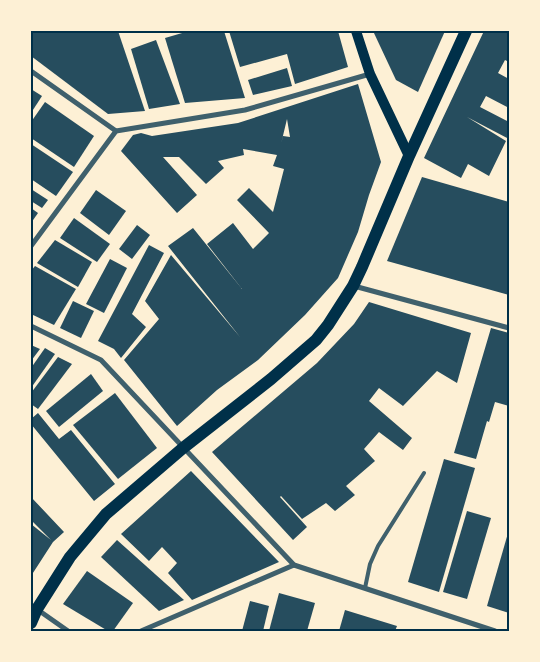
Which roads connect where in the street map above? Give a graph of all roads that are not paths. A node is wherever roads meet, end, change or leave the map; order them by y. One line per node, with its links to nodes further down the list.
1 (356, 31): 4 (main road)
2 (466, 31): 6 (main road)
3 (31, 71): 5 (street)
4 (370, 74): 5 (street); 6 (main road)
5 (116, 131): 7 (street)
6 (408, 156): 8 (main road)
7 (31, 246)
8 (353, 286): 10 (street); 11 (main road)
9 (31, 326): 11 (street)
10 (509, 328)
11 (183, 448): 13 (street); 15 (main road)
12 (424, 473): 14 (lane)
13 (294, 565): 14 (street); 18 (street)
14 (365, 588): 19 (street)
15 (34, 607): 16 (main road); 17 (street)
16 (31, 622)
17 (68, 631)
18 (140, 631)
19 (495, 631)

